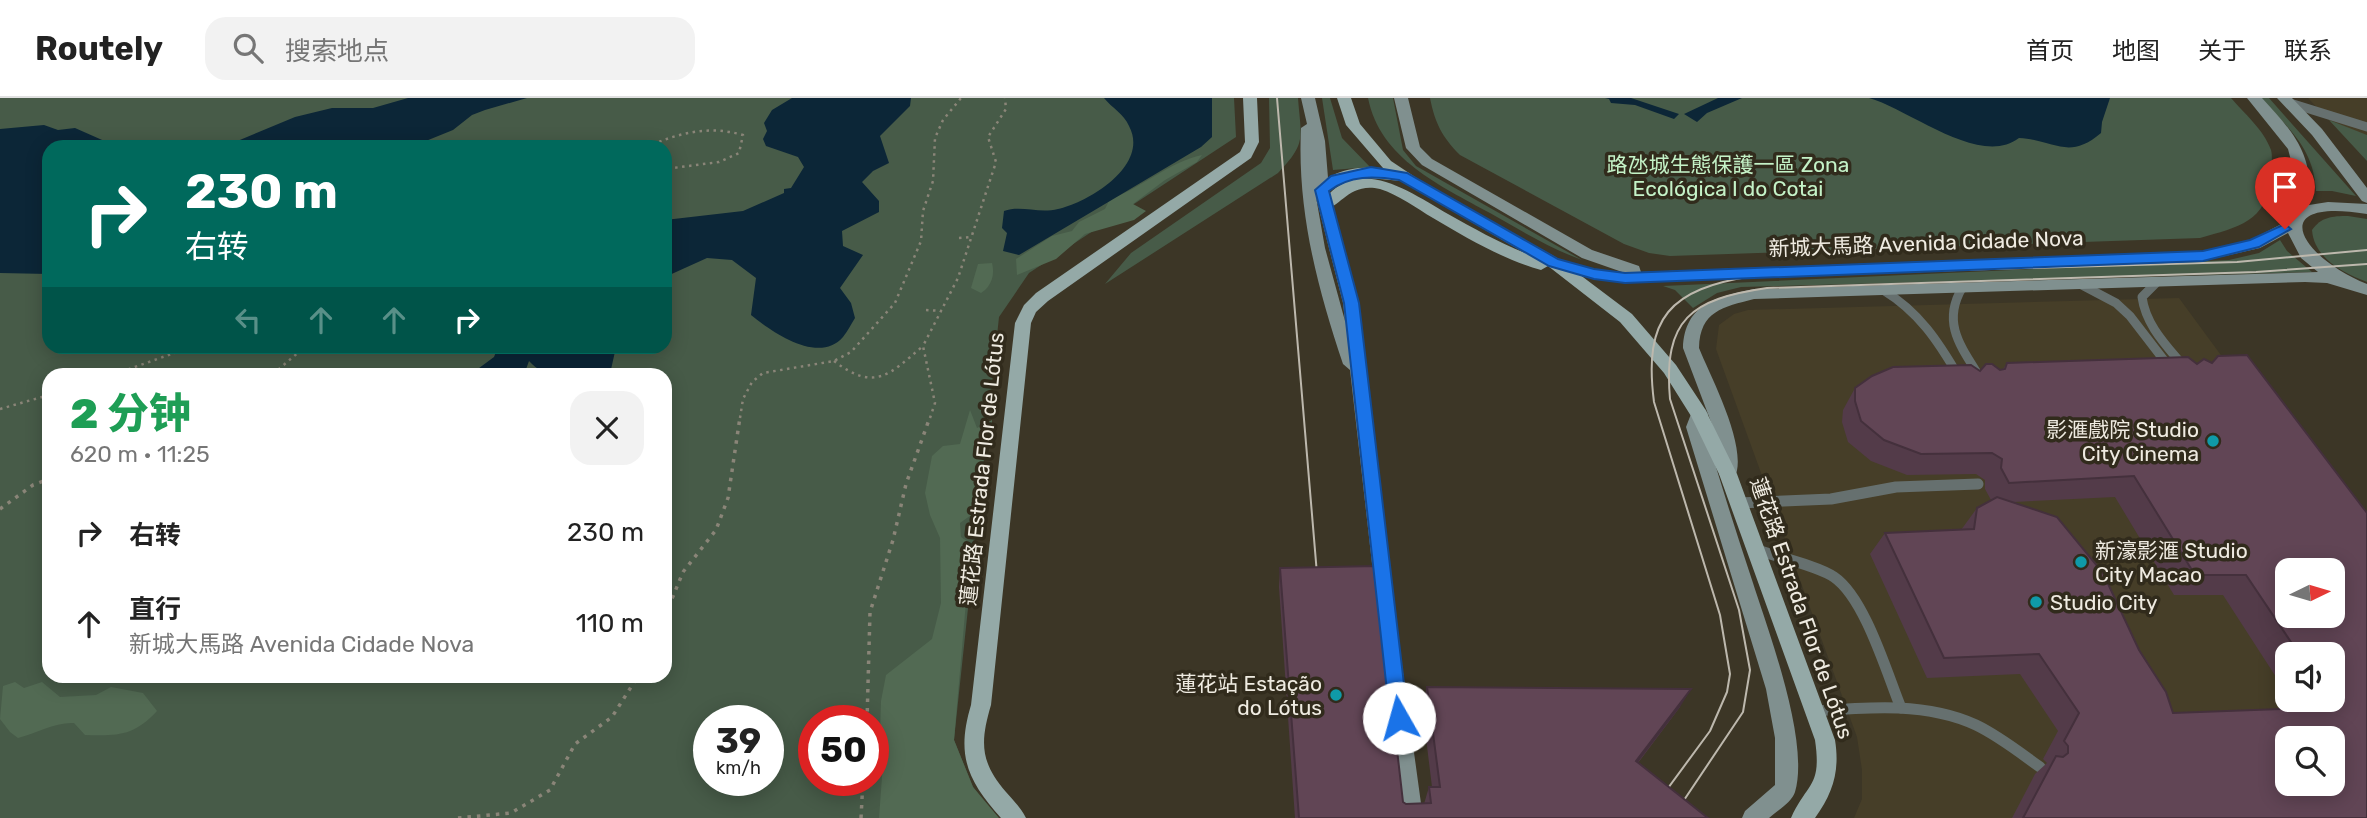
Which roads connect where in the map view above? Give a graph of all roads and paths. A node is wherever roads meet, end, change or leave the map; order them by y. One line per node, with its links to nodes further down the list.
1 (961, 98): 33 (path)
2 (1005, 98): 17 (path)
3 (1250, 98): 59 (main road, 蓮花路 Estrada Flor de Lótus)
4 (1343, 98): 12 (main road)
5 (1401, 98): 21 (main road)
6 (2254, 98): 16 (main road)
7 (2287, 101): 9 (lane); 14 (main road)
8 (1309, 105): 13 (main road); 40 (main road)
9 (2367, 127)
10 (661, 140): 11 (path)
11 (672, 168)
12 (1402, 176): 13 (main road); 19 (main road)
13 (1324, 197): 20 (main road); 40 (main road)
14 (2367, 198)
15 (2367, 209): 16 (main road, 新城大馬路 Avenida Cidade Nova)
16 (2299, 218): 21 (main road, 新城大馬路 Avenida Cidade Nova); 24 (main road)
17 (971, 237): 18 (path); 29 (path)
18 (959, 238)
19 (1553, 263): 20 (main road); 21 (main road, 新城大馬路 Avenida Cidade Nova)
20 (1569, 274): 43 (main road, 蓮花路 Estrada Flor de Lótus)
21 (1693, 274)
22 (2157, 282): 23 (main road); 24 (main road); 36 (lane)
23 (2080, 284): 25 (main road); 37 (lane)
24 (2351, 284): 27 (main road)
25 (1962, 288): 26 (main road); 38 (lane)
26 (1883, 290): 39 (lane); 44 (main road)
27 (2367, 290)
28 (926, 310): 29 (path)
29 (942, 311): 30 (path)
30 (923, 346): 33 (path); 52 (path)
31 (172, 354): 34 (path)
32 (297, 354): 35 (path)
33 (834, 361): 50 (path)
34 (133, 368)
35 (280, 368)
36 (2192, 378)
37 (2178, 379)
38 (1985, 385)
39 (1964, 386)
40 (1360, 387): 60 (main road)
41 (42, 397): 42 (path)
42 (0, 409)
43 (1699, 414): 44 (main road, 蓮花路 Estrada Flor de Lótus); 61 (main road, 蓮花路 Estrada Flor de Lótus)
44 (1728, 474): 47 (main road, 蓮花路 Estrada Flor de Lótus)
45 (42, 482): 48 (path)
46 (1978, 484): 47 (lane)
47 (1740, 503): 49 (main road, 蓮花路 Estrada Flor de Lótus)
48 (0, 509)
49 (1757, 550): 53 (lane); 54 (main road, 蓮花路 Estrada Flor de Lótus)
50 (672, 598)
51 (634, 683): 57 (path)
52 (867, 705)
53 (1901, 708): 54 (lane); 55 (lane)
54 (1815, 711): 62 (main road, 蓮花路 Estrada Flor de Lótus)
55 (2040, 767)
56 (862, 796): 58 (path)
57 (458, 818)
58 (861, 818)
59 (1015, 818)
60 (1412, 818)
61 (1753, 818)
62 (1801, 818)

